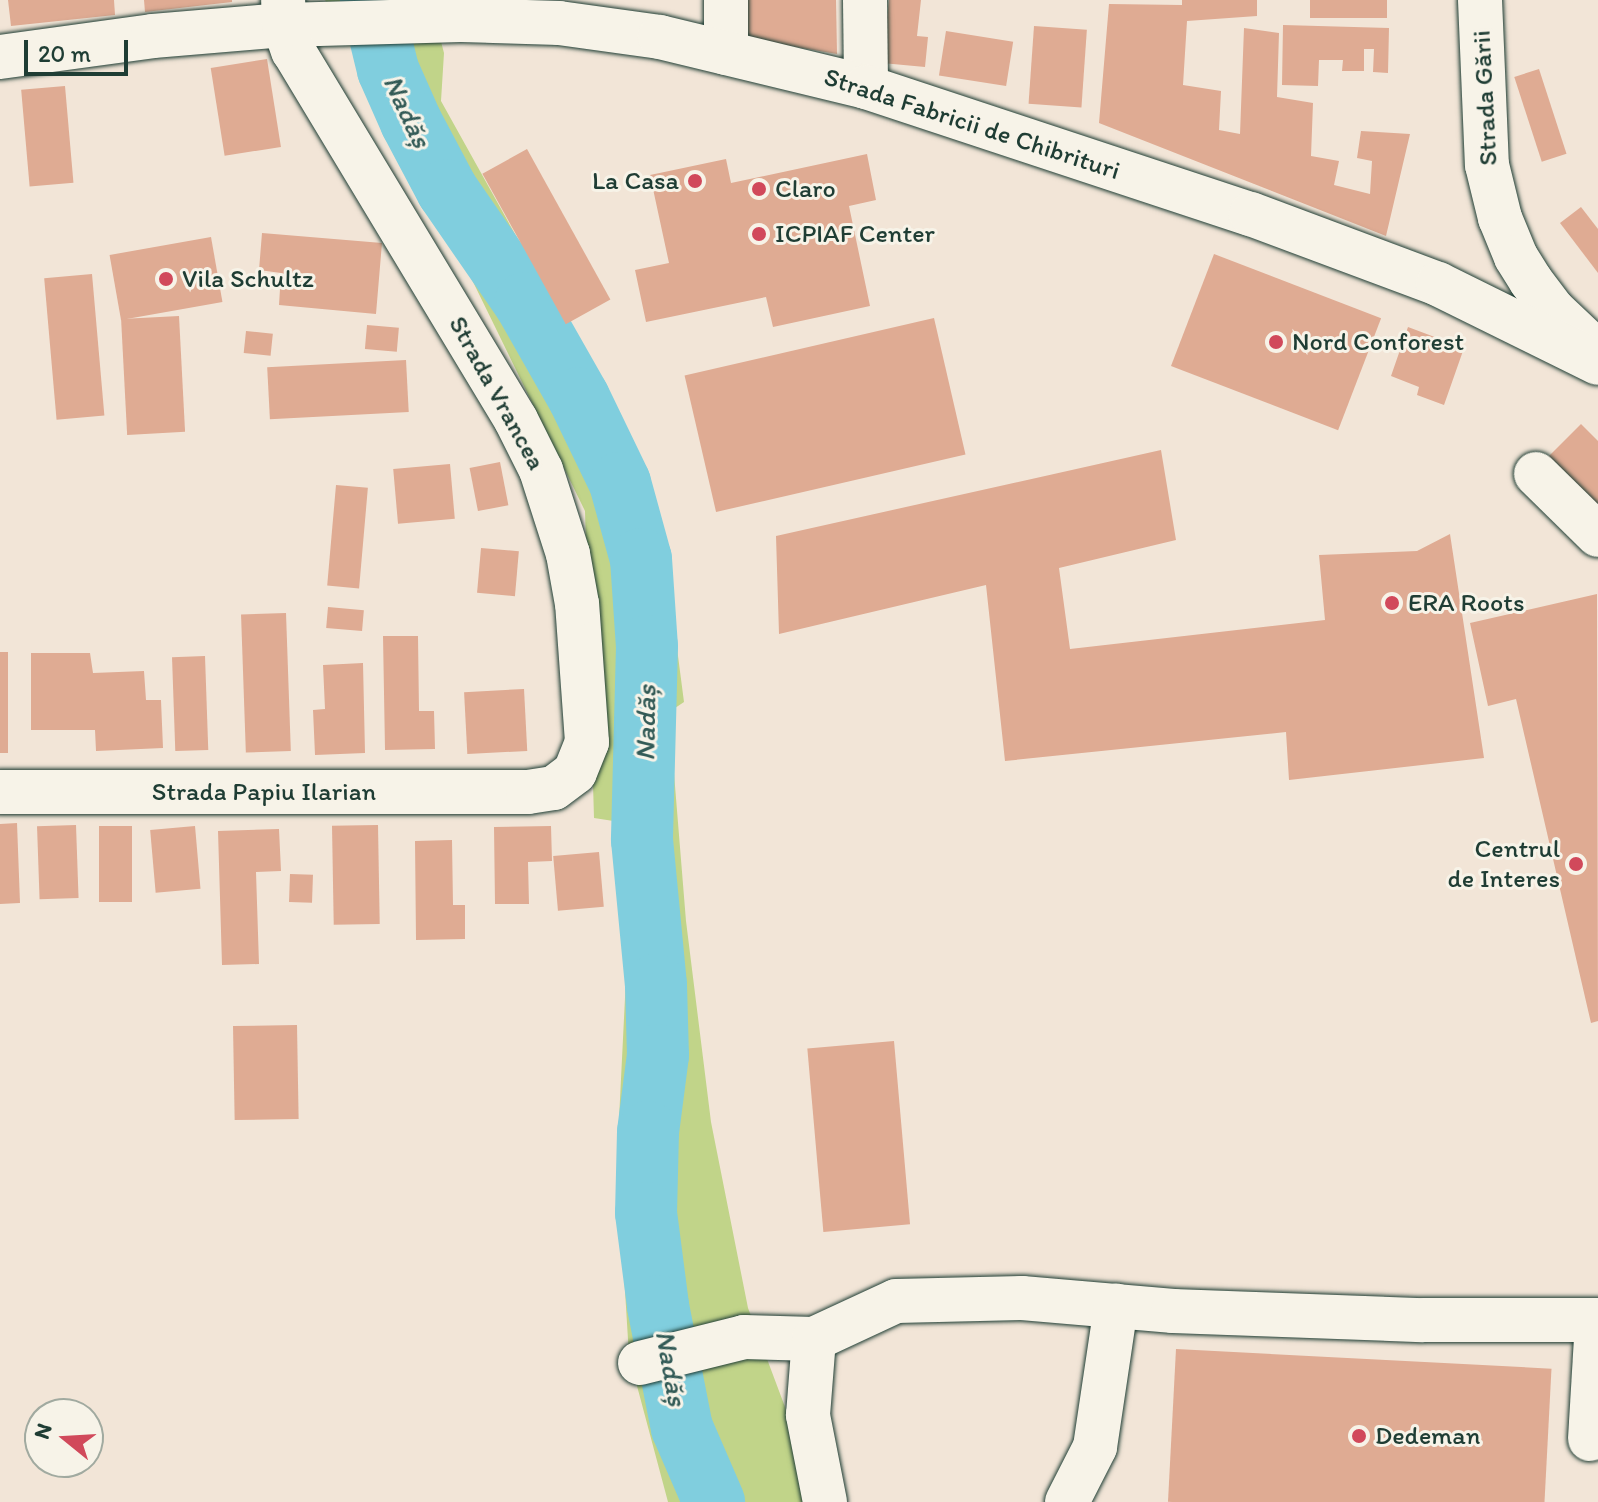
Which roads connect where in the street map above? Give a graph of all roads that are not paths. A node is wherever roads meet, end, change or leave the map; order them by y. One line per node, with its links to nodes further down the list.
1 (726, 0): 5 (street)
2 (865, 0): 7 (street)
3 (1480, 0): 8 (street, Strada Gării)
4 (294, 16): 5 (street, Strada Fabricii de Chibrituri); 6 (street, Strada Fabricii de Chibrituri); 13 (street, Strada Vrancea)
5 (726, 53): 7 (street, Strada Fabricii de Chibrituri)
6 (0, 57)
7 (866, 87): 9 (street, Strada Fabricii de Chibrituri)
8 (1598, 354)
9 (1598, 363)
10 (1536, 474): 11 (street)
11 (1598, 535)
12 (0, 792): 13 (street, Strada Papiu Ilarian)
13 (528, 792)
14 (1116, 1306): 15 (street); 16 (street); 20 (street)
15 (1597, 1320): 18 (street)
16 (814, 1339): 17 (street); 19 (street)
17 (640, 1363)
18 (1590, 1439)
19 (825, 1502)
20 (1067, 1502)

